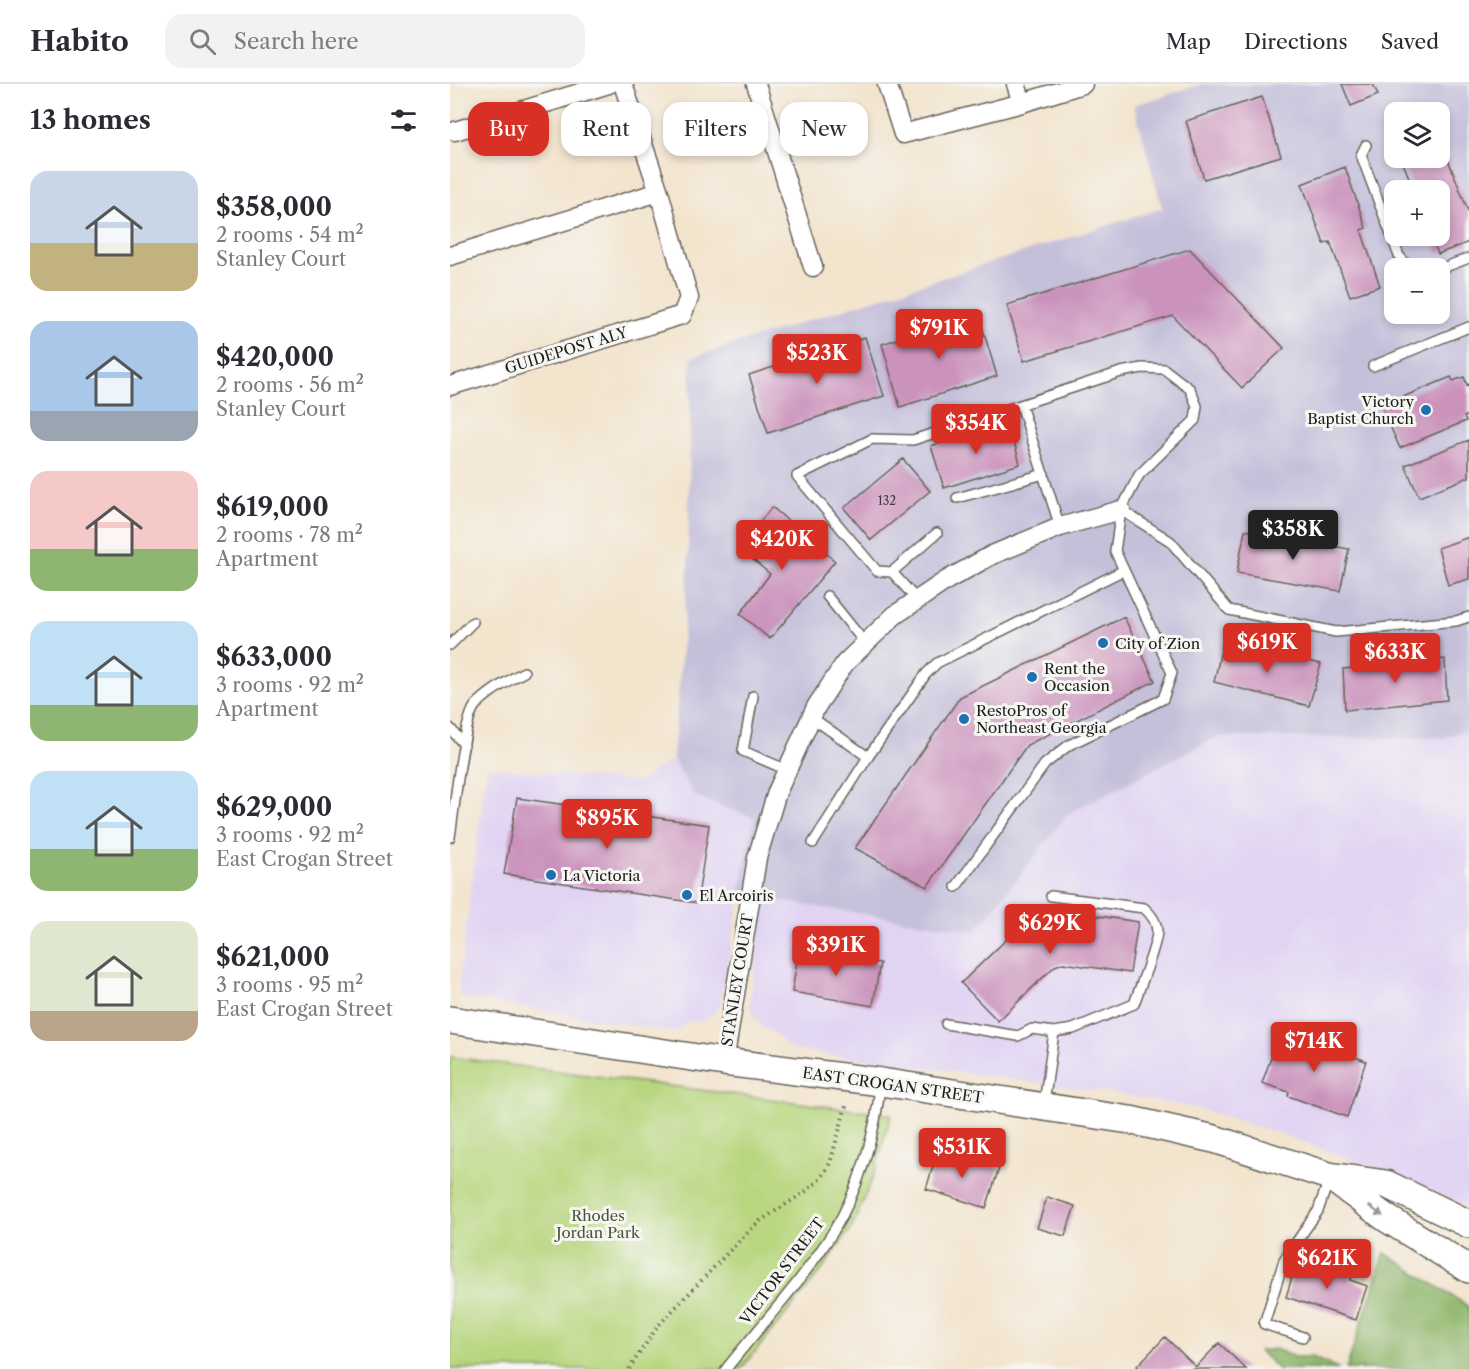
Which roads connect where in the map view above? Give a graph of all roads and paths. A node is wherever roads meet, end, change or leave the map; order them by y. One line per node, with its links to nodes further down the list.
1 (609, 84): 8 (street)
2 (623, 84): 10 (street)
3 (756, 84): 15 (street)
4 (887, 84): 7 (street)
5 (1016, 84): 7 (street)
6 (1083, 84): 7 (street)
7 (1022, 103)
8 (455, 130)
9 (1366, 145): 12 (lane)
10 (659, 192): 11 (street); 18 (street, GUIDEPOST ALY)
11 (450, 256)
12 (1401, 258)
13 (1469, 258): 14 (lane)
14 (1450, 265)
15 (813, 267)
16 (1469, 327): 17 (lane)
17 (1373, 366)
18 (450, 386)
19 (1022, 405): 20 (lane); 22 (lane); 26 (lane)
20 (1044, 474): 21 (lane); 23 (lane)
21 (957, 498)
22 (1121, 510): 23 (street, STANLEY COURT); 25 (lane); 29 (lane)
23 (1060, 528): 28 (street, STANLEY COURT)
24 (937, 533): 26 (lane)
25 (1124, 570): 38 (lane); 42 (lane)
26 (892, 572): 28 (lane)
27 (827, 596): 31 (lane)
28 (917, 600): 31 (street, STANLEY COURT)
29 (1469, 617)
30 (473, 622): 32 (lane)
31 (865, 643): 35 (street, STANLEY COURT)
32 (450, 645)
33 (524, 672): 37 (lane)
34 (753, 696): 39 (lane)
35 (811, 717): 38 (lane); 39 (street, STANLEY COURT)
36 (450, 728): 37 (lane)
37 (464, 745): 40 (lane)
38 (868, 757): 41 (lane)
39 (787, 770): 47 (street, STANLEY COURT)
40 (450, 837)
41 (813, 843)
42 (956, 887)
43 (1051, 896): 46 (lane)
44 (450, 1020): 47 (main road, EAST CROGAN STREET)
45 (946, 1024): 46 (lane)
46 (1054, 1032): 50 (lane)
47 (724, 1062): 48 (main road, EAST CROGAN STREET)
48 (881, 1082): 50 (main road, EAST CROGAN STREET); 56 (lane, VICTOR STREET)
49 (846, 1106): 55 (path)
50 (1044, 1106): 51 (main road, EAST CROGAN STREET)
51 (1329, 1176): 52 (main road, EAST CROGAN STREET); 53 (main road, EAST CROGAN STREET, one-way to 53); 54 (lane)
52 (1469, 1224)
53 (1469, 1269)
54 (1303, 1337)
55 (629, 1369)
56 (726, 1369)

